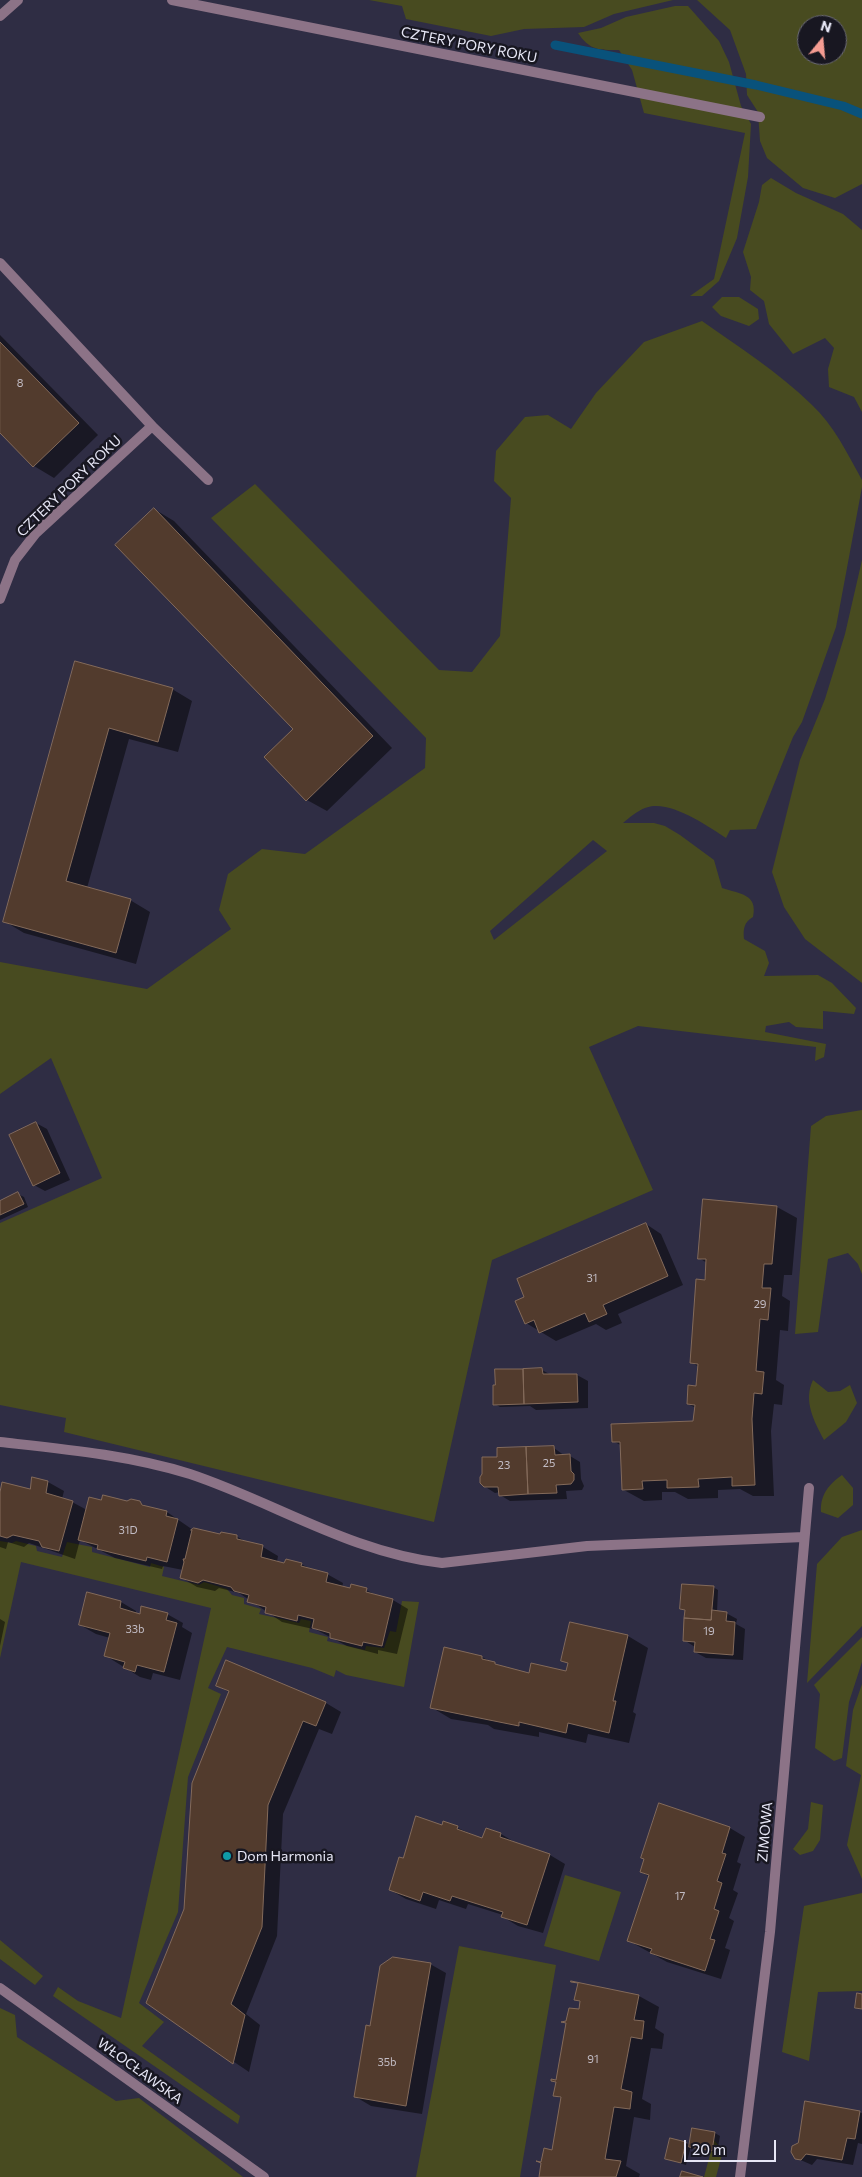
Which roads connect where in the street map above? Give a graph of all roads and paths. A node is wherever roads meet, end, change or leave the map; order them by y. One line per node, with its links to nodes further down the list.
1 (18, 0): 3 (street)
2 (172, 0): 4 (street, CZTERY PORY ROKU)
3 (0, 16)
4 (760, 117)
5 (0, 263): 6 (street)
6 (152, 426): 7 (street); 8 (street, CZTERY PORY ROKU)
7 (208, 480)
8 (0, 599)
9 (0, 1442): 11 (street)
10 (809, 1488): 11 (street, ZIMOWA)
11 (804, 1537): 14 (street, ZIMOWA)
12 (0, 1988): 13 (street, WŁOCŁAWSKA)
13 (264, 2177)
14 (740, 2177)

